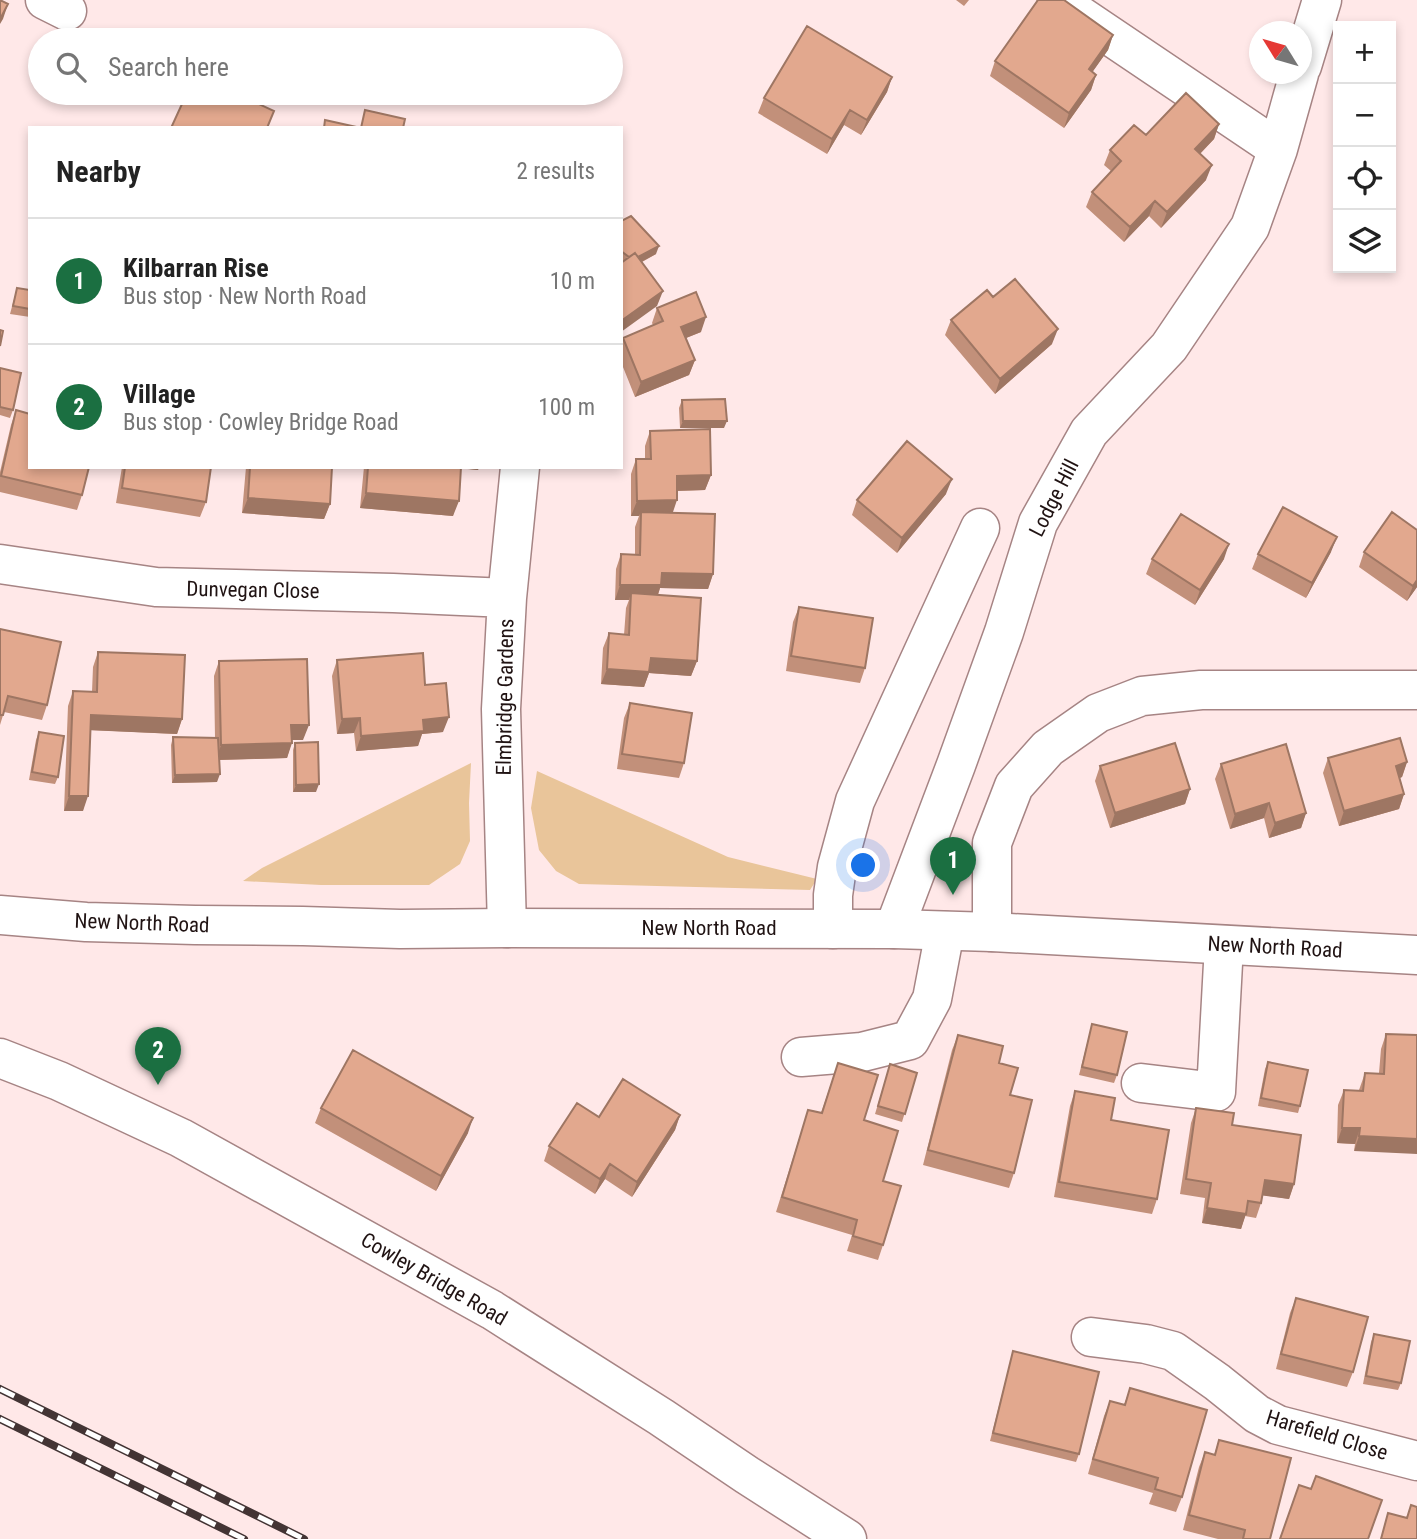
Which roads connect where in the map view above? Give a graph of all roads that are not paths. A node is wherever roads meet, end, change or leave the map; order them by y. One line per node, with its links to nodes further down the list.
1 (1057, 0): 5 (main road)
2 (1322, 0): 3 (main road)
3 (1312, 31)
4 (1296, 84): 5 (main road, Lodge Hill)
5 (1278, 149): 14 (main road, Lodge Hill)
6 (520, 469): 9 (main road, Elmbridge Gardens)
7 (980, 528): 13 (main road)
8 (0, 564): 9 (main road, Dunvegan Close)
9 (507, 598): 12 (main road, Elmbridge Gardens)
10 (1417, 690): 16 (main road)
11 (0, 915): 12 (main road, New North Road)
12 (507, 928): 13 (main road, New North Road)
13 (833, 929): 14 (main road, New North Road)
14 (894, 929): 15 (main road, New North Road)
15 (945, 930): 16 (main road, New North Road); 20 (main road)
16 (992, 932): 17 (main road, New North Road)
17 (1224, 945): 18 (main road, New North Road); 21 (main road)
18 (1417, 955)
19 (0, 1058): 24 (main road, Cowley Bridge Road)
20 (801, 1058)
21 (1141, 1083)
22 (1091, 1337): 23 (main road, Harefield Close)
23 (1417, 1461)
24 (847, 1539)

